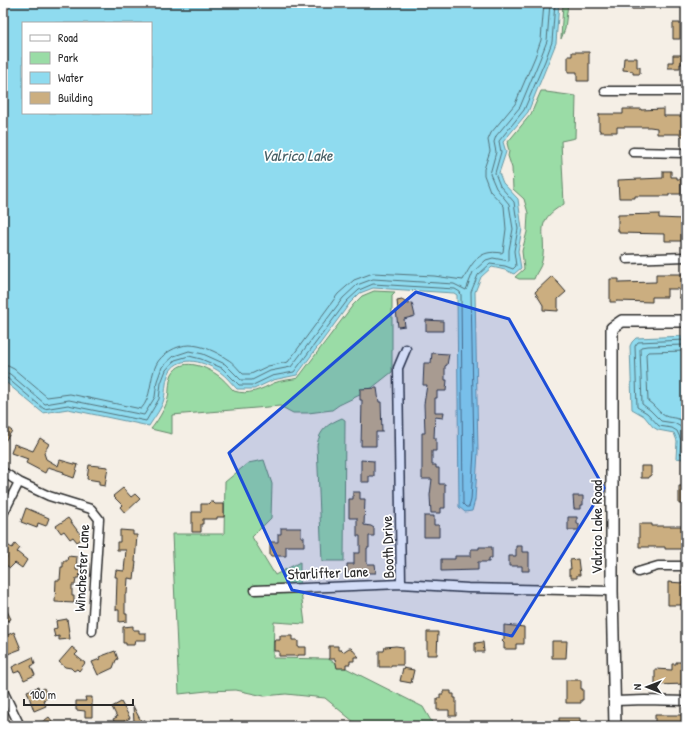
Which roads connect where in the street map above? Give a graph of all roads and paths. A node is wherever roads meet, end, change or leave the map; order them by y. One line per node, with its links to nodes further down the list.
1 (605, 91): 2 (street)
2 (686, 91)
3 (633, 152): 4 (street)
4 (686, 153)
5 (686, 257): 6 (street)
6 (627, 259)
7 (686, 321): 16 (street, Valrico Lake Road)
8 (406, 349): 14 (street, Booth Drive)
9 (3, 472): 10 (street, Winchester Lane)
10 (19, 482): 11 (street); 17 (street, Winchester Lane)
11 (3, 514)
12 (686, 566): 13 (street)
13 (638, 572)
14 (401, 584): 15 (street, Starlifter Lane); 16 (street, Booth Drive)
15 (255, 590)
16 (612, 592): 19 (street, Valrico Lake Road)
17 (92, 631)
18 (3, 691): 21 (street)
19 (615, 701): 20 (street); 22 (street, Valrico Lake Road)
20 (686, 701)
21 (20, 726)
22 (615, 726)

